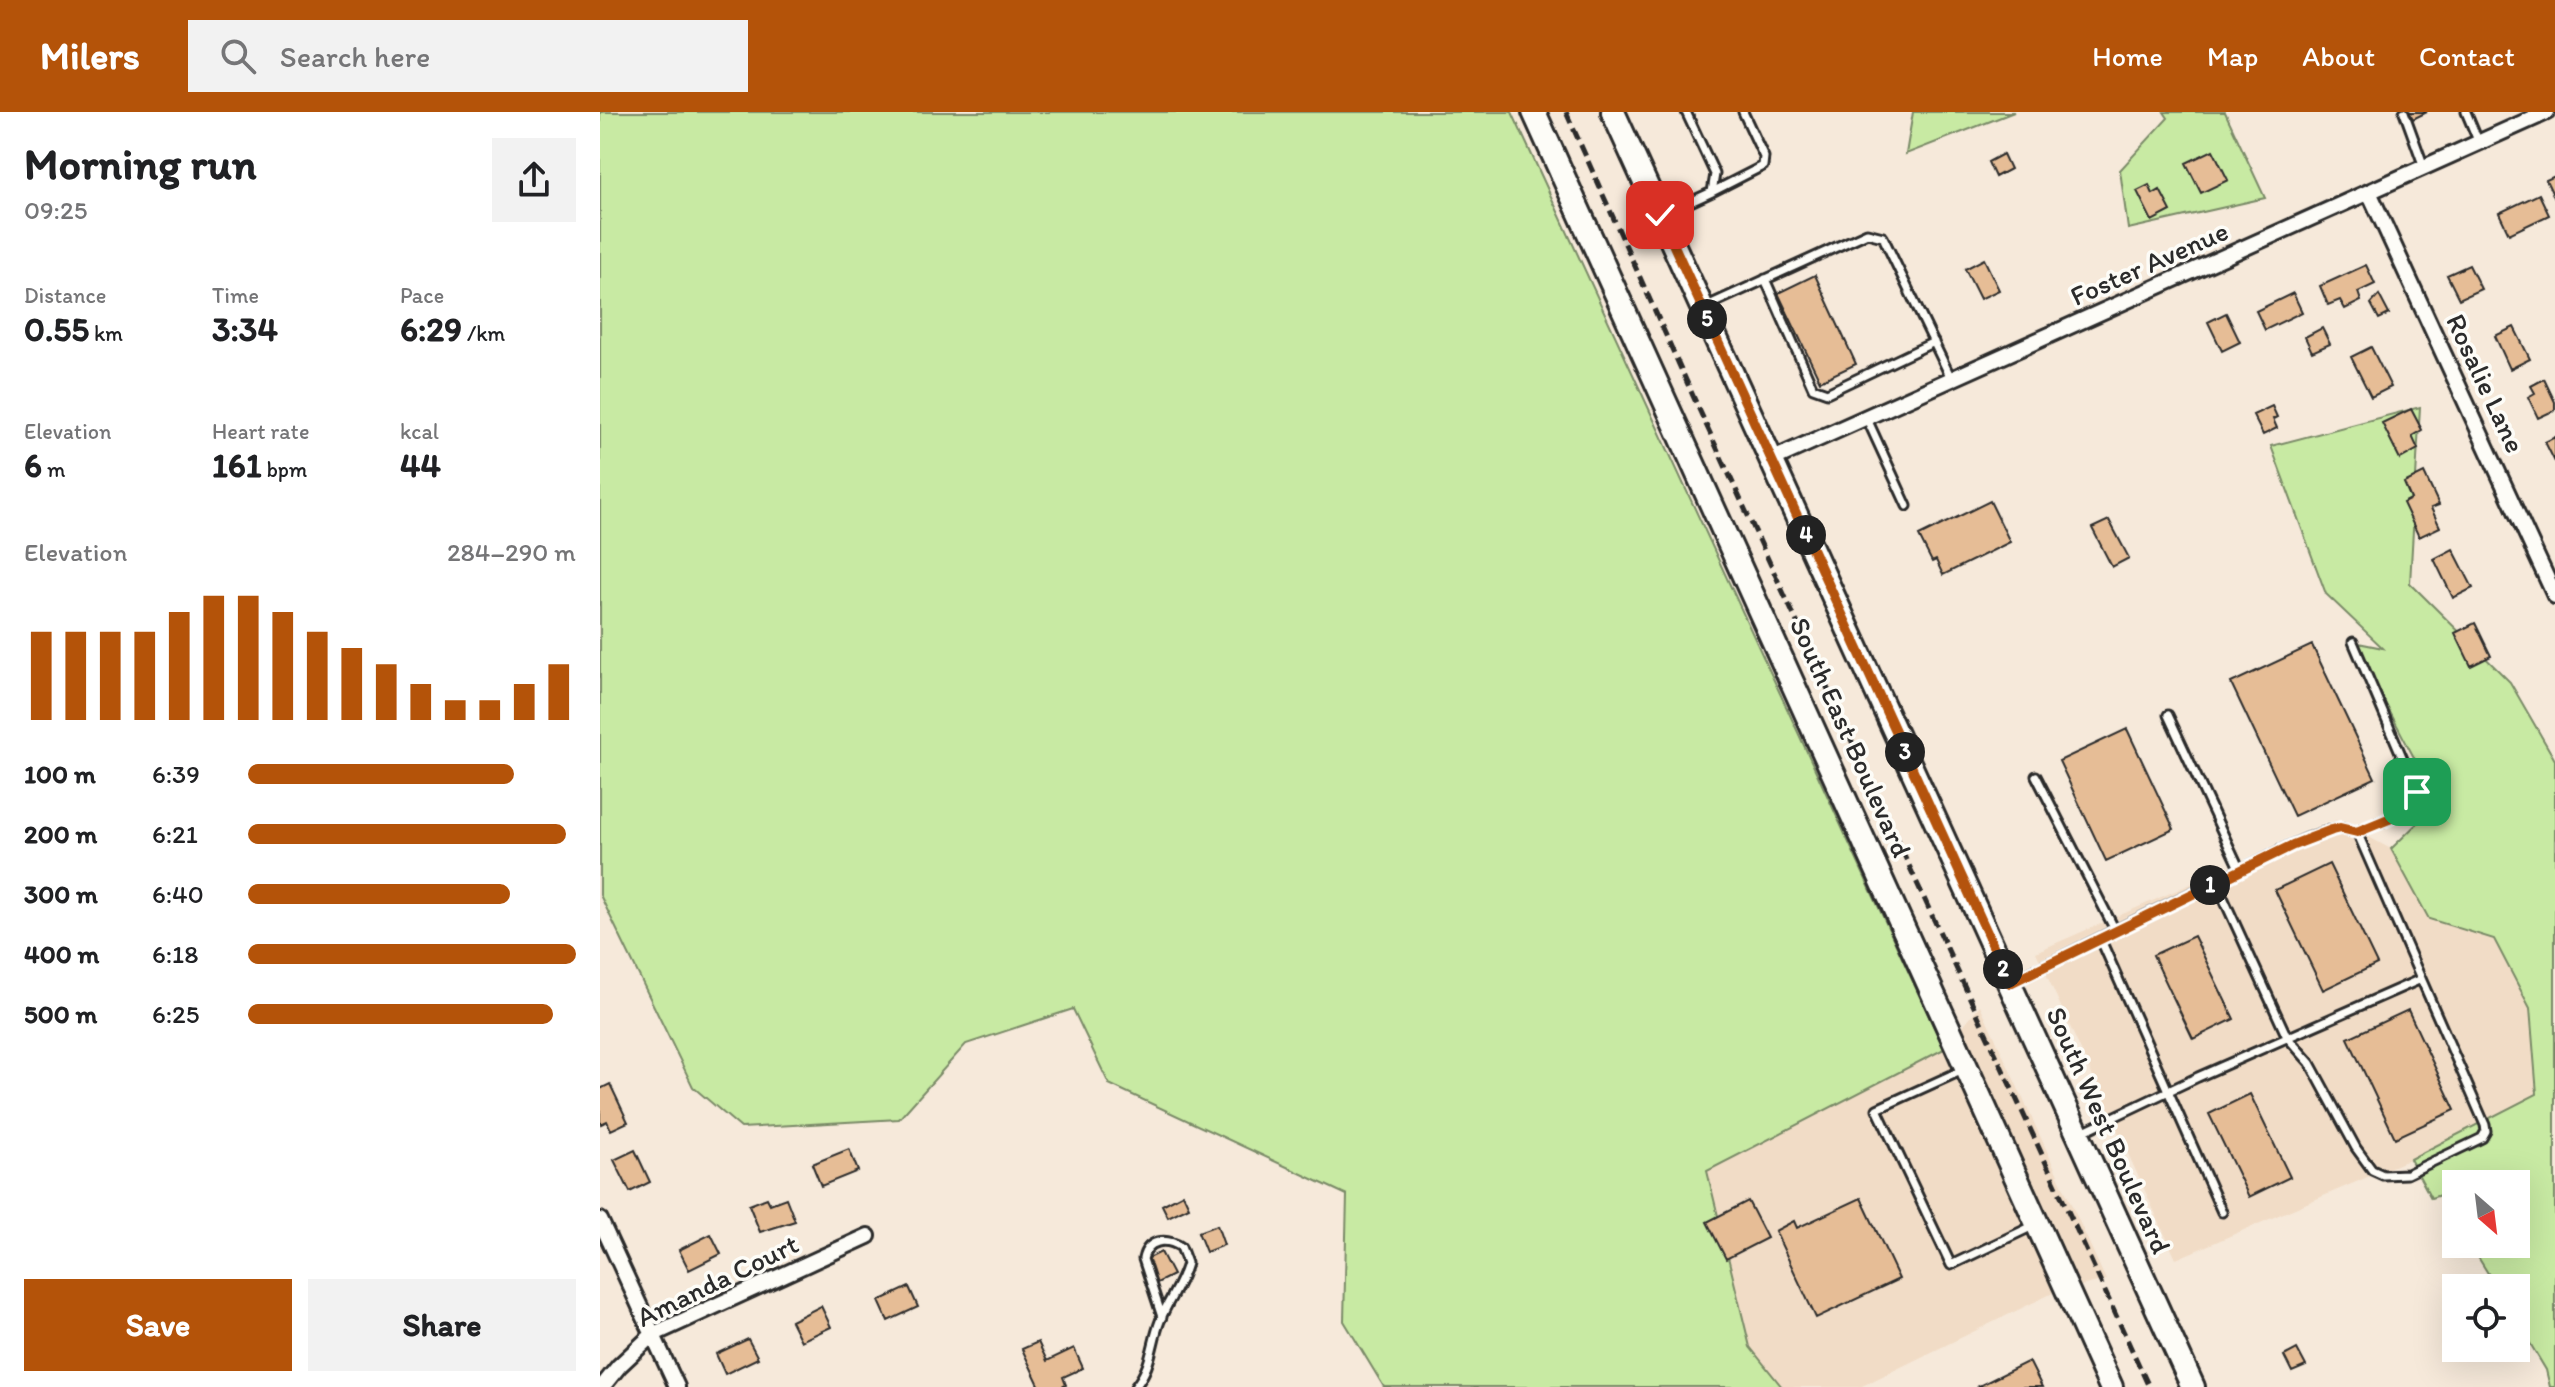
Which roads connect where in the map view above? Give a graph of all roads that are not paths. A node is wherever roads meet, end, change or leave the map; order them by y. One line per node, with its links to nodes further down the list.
1 (1534, 112): 32 (main road, South East Boulevard)
2 (1613, 112): 12 (main road, South West Boulevard)
3 (1686, 112): 10 (lane)
4 (1743, 112): 10 (lane)
5 (2404, 112): 9 (lane)
6 (2466, 112): 8 (lane)
7 (2547, 112): 8 (street, Foster Avenue)
8 (2479, 143): 9 (street, Foster Avenue)
9 (2424, 167): 11 (street, Foster Avenue)
10 (1712, 192): 12 (lane)
11 (2369, 192): 16 (street, Foster Avenue); 20 (street, Rosalie Lane)
12 (1660, 215): 14 (main road, South West Boulevard)
13 (1765, 279): 14 (lane); 15 (lane); 15 (lane)
14 (1702, 308): 18 (main road, South West Boulevard)
15 (1934, 342): 16 (lane)
16 (1952, 380): 17 (street, Foster Avenue)
17 (1867, 419): 18 (street, Foster Avenue); 19 (lane)
18 (1771, 460): 30 (main road, South West Boulevard)
19 (1907, 506)
20 (2555, 596)
21 (2353, 642): 24 (lane)
22 (2168, 715): 25 (lane)
23 (2036, 776): 27 (lane)
24 (2357, 832): 25 (lane); 29 (lane)
25 (2240, 870): 26 (lane)
26 (2216, 882): 27 (lane); 31 (lane)
27 (2115, 930): 28 (lane)
28 (2100, 938): 30 (lane); 33 (lane)
29 (2421, 979): 31 (lane); 31 (lane)
30 (2010, 983): 34 (main road, South West Boulevard)
31 (2287, 1037): 33 (lane)
32 (1967, 1068): 37 (main road, South East Boulevard); 37 (lane)
33 (2167, 1091): 34 (lane); 35 (lane)
34 (2078, 1134): 45 (main road, South West Boulevard)
35 (2222, 1212)
36 (600, 1220): 40 (street)
37 (2037, 1224): 44 (main road, South East Boulevard)
38 (868, 1236): 40 (street, Amanda Court)
39 (1162, 1317): 39 (lane); 43 (lane)
40 (652, 1335): 41 (street, Amanda Court); 42 (street)
41 (602, 1387)
42 (677, 1387)
43 (1135, 1387)
44 (2111, 1387)
45 (2193, 1387)

